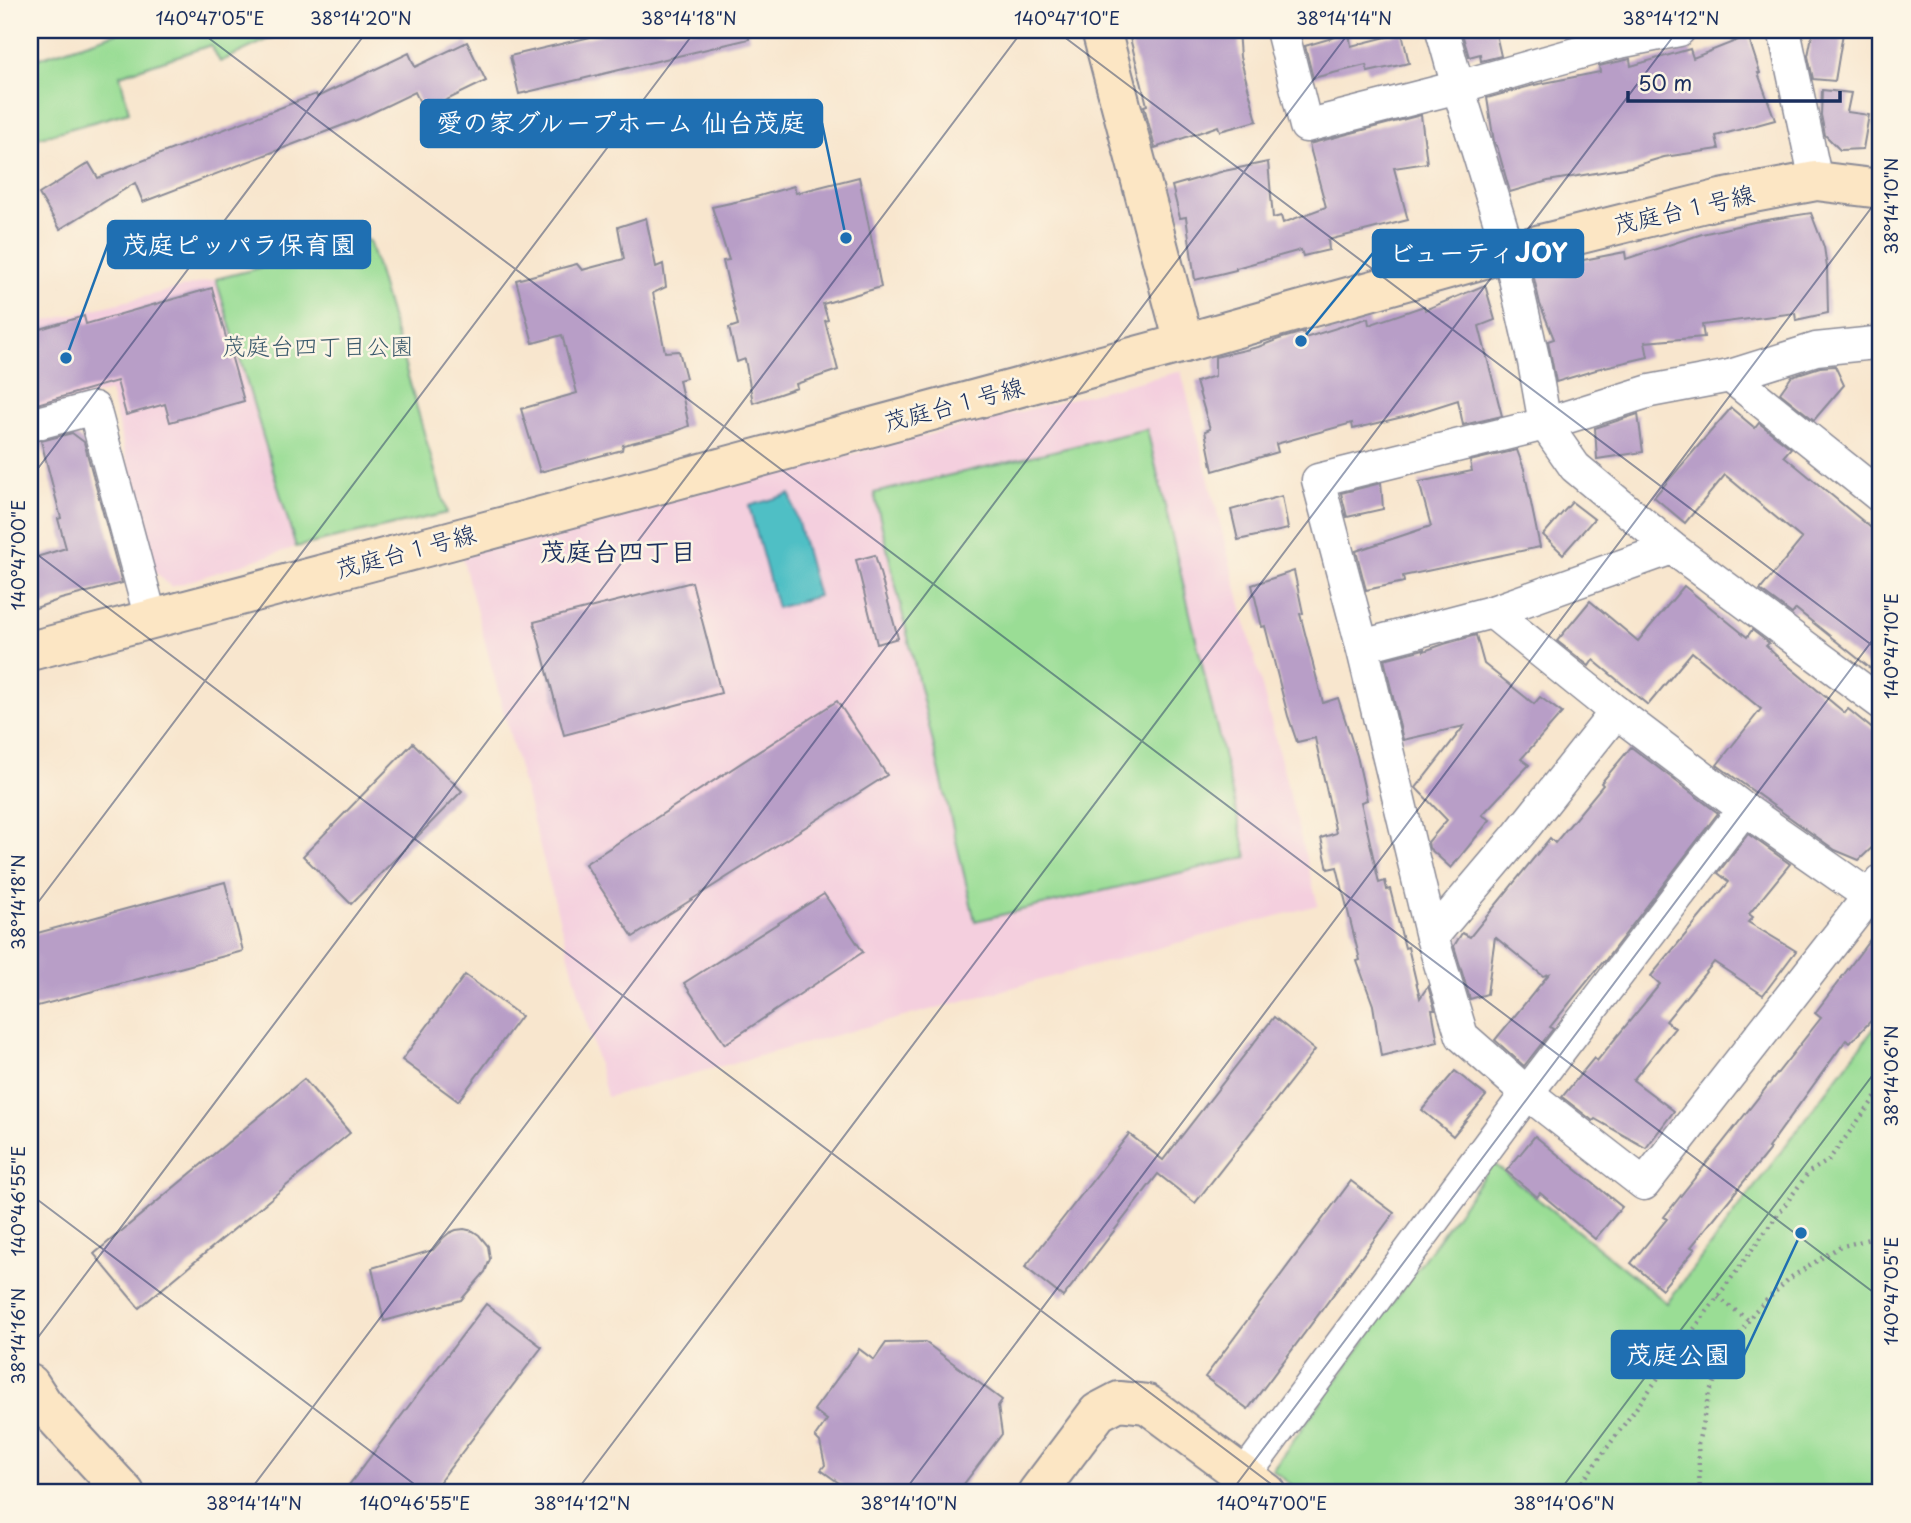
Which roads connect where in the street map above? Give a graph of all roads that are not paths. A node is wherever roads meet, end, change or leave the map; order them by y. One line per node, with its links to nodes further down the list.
1 (1101, 30): 11 (street)
2 (1282, 30): 7 (street)
3 (1442, 30): 7 (street)
4 (1679, 30): 6 (street)
5 (1784, 30): 8 (street)
6 (1613, 37): 7 (street)
7 (1458, 87): 10 (street)
8 (1816, 181): 9 (street, 茂庭台１号線); 10 (street, 茂庭台１号線)
9 (1881, 189)
10 (1509, 252): 11 (street, 茂庭台１号線); 14 (street)
11 (1184, 343): 19 (street, 茂庭台１号線)
12 (1881, 345): 13 (street)
13 (1730, 376): 14 (street); 16 (street)
14 (1545, 424): 17 (street); 20 (street)
15 (30, 425): 19 (street)
16 (1881, 497)
17 (1672, 548): 18 (street); 22 (street)
18 (1492, 612): 20 (street); 23 (street)
19 (151, 619): 21 (street, 茂庭台１号線)
20 (1362, 646): 26 (street)
21 (30, 651)
22 (1881, 703)
23 (1616, 712): 24 (street); 26 (street)
24 (1744, 809): 25 (street); 27 (street)
25 (1875, 888): 27 (street)
26 (1432, 937): 27 (street)
27 (1527, 1093): 29 (street)
28 (30, 1384): 30 (street)
29 (1256, 1484): 31 (street)
30 (125, 1493)
31 (1037, 1493)

